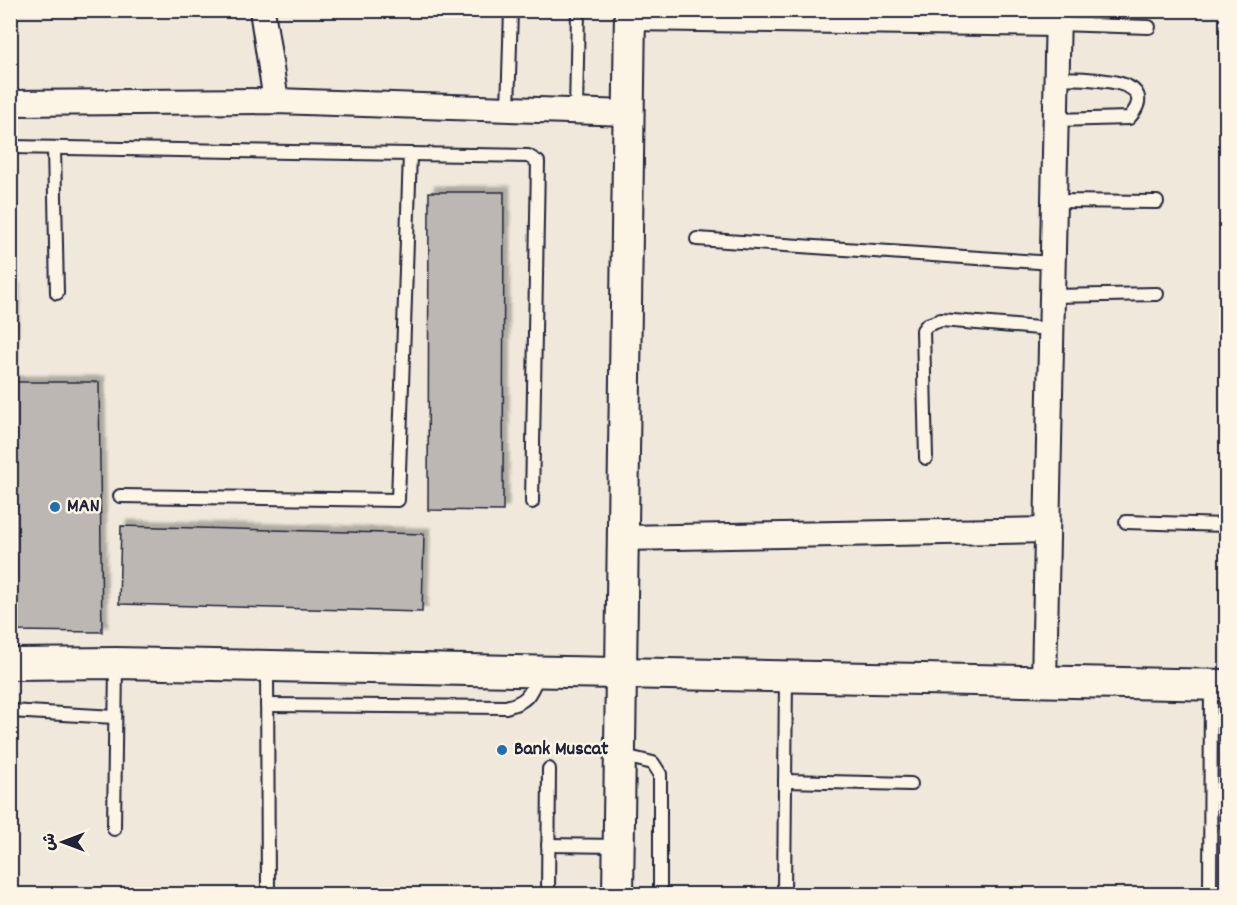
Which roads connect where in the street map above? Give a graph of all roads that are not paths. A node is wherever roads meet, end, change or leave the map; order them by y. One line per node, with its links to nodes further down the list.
1 (262, 10): 9 (street)
2 (511, 10): 11 (lane)
3 (578, 10): 12 (lane)
4 (629, 14): 5 (street); 13 (street)
5 (788, 16): 6 (street)
6 (1057, 17): 7 (lane); 8 (street)
7 (1149, 27)
8 (1056, 78): 14 (street); 14 (lane)
9 (276, 101): 10 (street); 11 (street)
10 (10, 103)
11 (508, 109): 12 (street)
12 (576, 112): 13 (street)
13 (628, 113): 32 (street)
14 (1055, 120): 18 (street)
15 (10, 147): 16 (lane)
16 (54, 148): 17 (lane); 22 (lane)
17 (410, 154): 27 (lane); 28 (lane)
18 (1054, 201): 19 (lane); 21 (street)
19 (1157, 202)
20 (697, 239): 21 (lane)
21 (1053, 263): 24 (street)
22 (57, 293)
23 (1157, 294): 24 (lane)
24 (1052, 296): 25 (street)
25 (1051, 329): 26 (lane); 31 (street)
26 (926, 458)
27 (120, 496)
28 (532, 502)
29 (1126, 522): 30 (lane)
30 (1227, 525)
31 (1047, 530): 32 (street); 39 (street)
32 (623, 538): 37 (street)
33 (10, 663): 34 (street)
34 (116, 663): 35 (street); 43 (lane)
35 (267, 666): 36 (street); 41 (lane)
36 (539, 672): 37 (street); 41 (lane)
37 (620, 673): 38 (street); 44 (street)
38 (786, 676): 39 (street); 46 (lane)
39 (1044, 682): 40 (street)
40 (1219, 685): 56 (lane)
41 (267, 705): 51 (lane)
42 (10, 711): 43 (lane)
43 (115, 717): 48 (lane)
44 (619, 755): 50 (street); 54 (lane)
45 (549, 769): 49 (lane)
46 (785, 781): 47 (lane); 55 (lane)
47 (911, 784)
48 (114, 829)
49 (549, 845): 50 (lane); 52 (lane)
50 (618, 846): 53 (street)
51 (268, 894)
52 (549, 894)
53 (618, 894)
54 (660, 894)
55 (784, 894)
56 (1210, 894)

